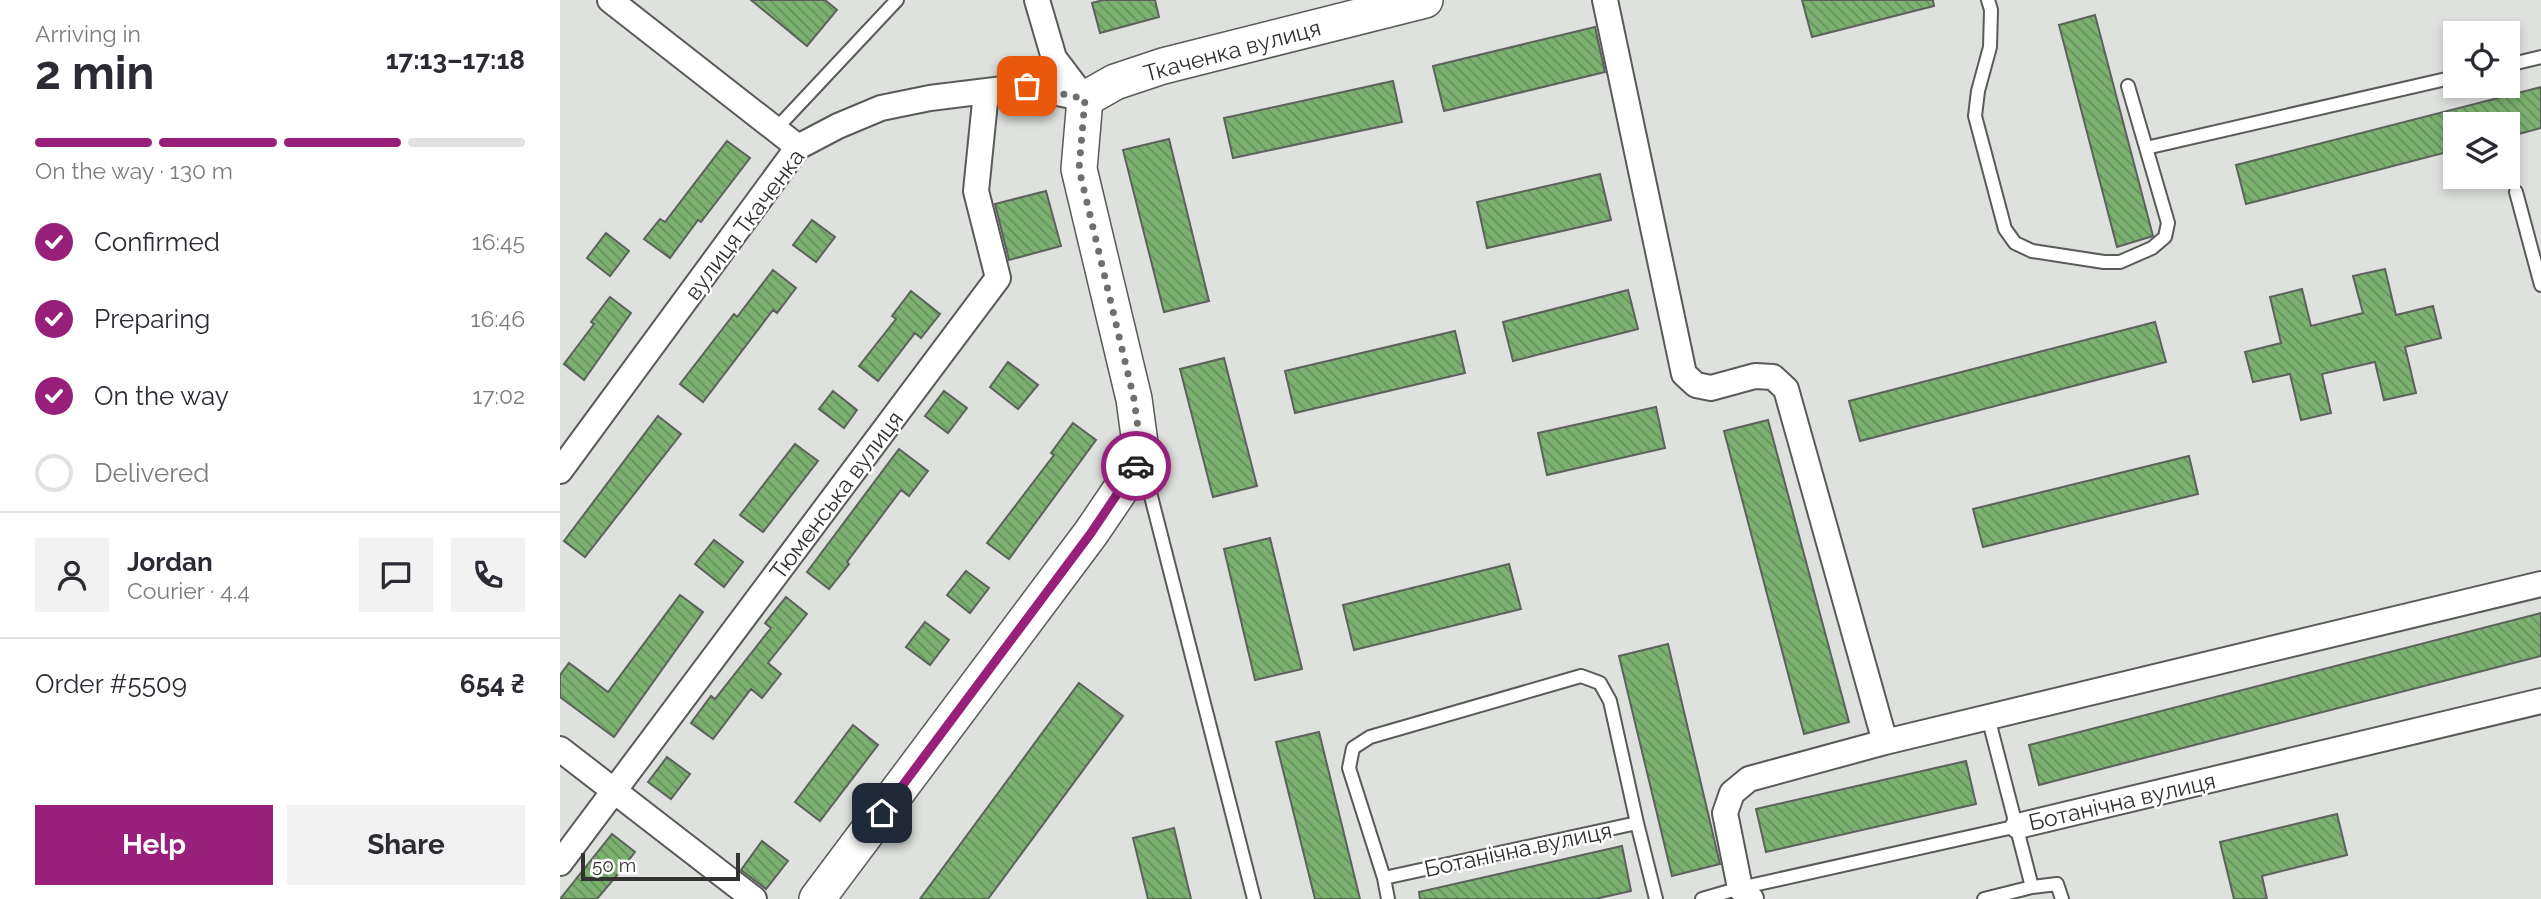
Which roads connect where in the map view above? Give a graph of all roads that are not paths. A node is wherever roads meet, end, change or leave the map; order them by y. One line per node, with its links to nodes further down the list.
1 (610, 0): 13 (street)
2 (897, 0): 13 (lane)
3 (1037, 0): 12 (street)
4 (1425, 0): 12 (street, Ткаченка вулиця)
5 (1605, 0): 23 (street)
6 (1988, 0): 15 (lane)
7 (2541, 57): 8 (lane)
8 (2520, 62)
9 (2443, 80): 15 (lane)
10 (2128, 86): 15 (lane)
11 (986, 92): 12 (street, вулиця Ткаченка); 14 (street, вулиця Ткаченка); 25 (street, Тюменська вулиця)
12 (1085, 99): 18 (street)
13 (775, 130): 14 (street)
14 (798, 147): 19 (street, вулиця Ткаченка)
15 (2146, 148)
16 (2516, 192): 17 (lane)
17 (2541, 285)
18 (1142, 457): 33 (street); 34 (lane)
19 (560, 471)
20 (2541, 584): 22 (street)
21 (2541, 701): 27 (street, Ботанічна вулиця)
22 (1988, 717): 23 (street); 27 (lane)
23 (1885, 742): 31 (street)
24 (560, 750): 25 (street)
25 (614, 791): 28 (street, Тюменська вулиця); 32 (street)
26 (1637, 823): 29 (lane, Ботанічна вулиця); 29 (lane); 36 (lane, Ботанічна вулиця)
27 (2018, 826): 30 (lane); 31 (lane, Ботанічна вулиця)
28 (560, 863)
29 (1384, 878): 35 (lane)
30 (2032, 887): 38 (lane); 39 (lane)
31 (1746, 894): 37 (lane, Ботанічна вулиця)
32 (754, 899)
33 (817, 899)
34 (1254, 899)
35 (1388, 899)
36 (1656, 899)
37 (1702, 899)
38 (1984, 899)
39 (2062, 899)

